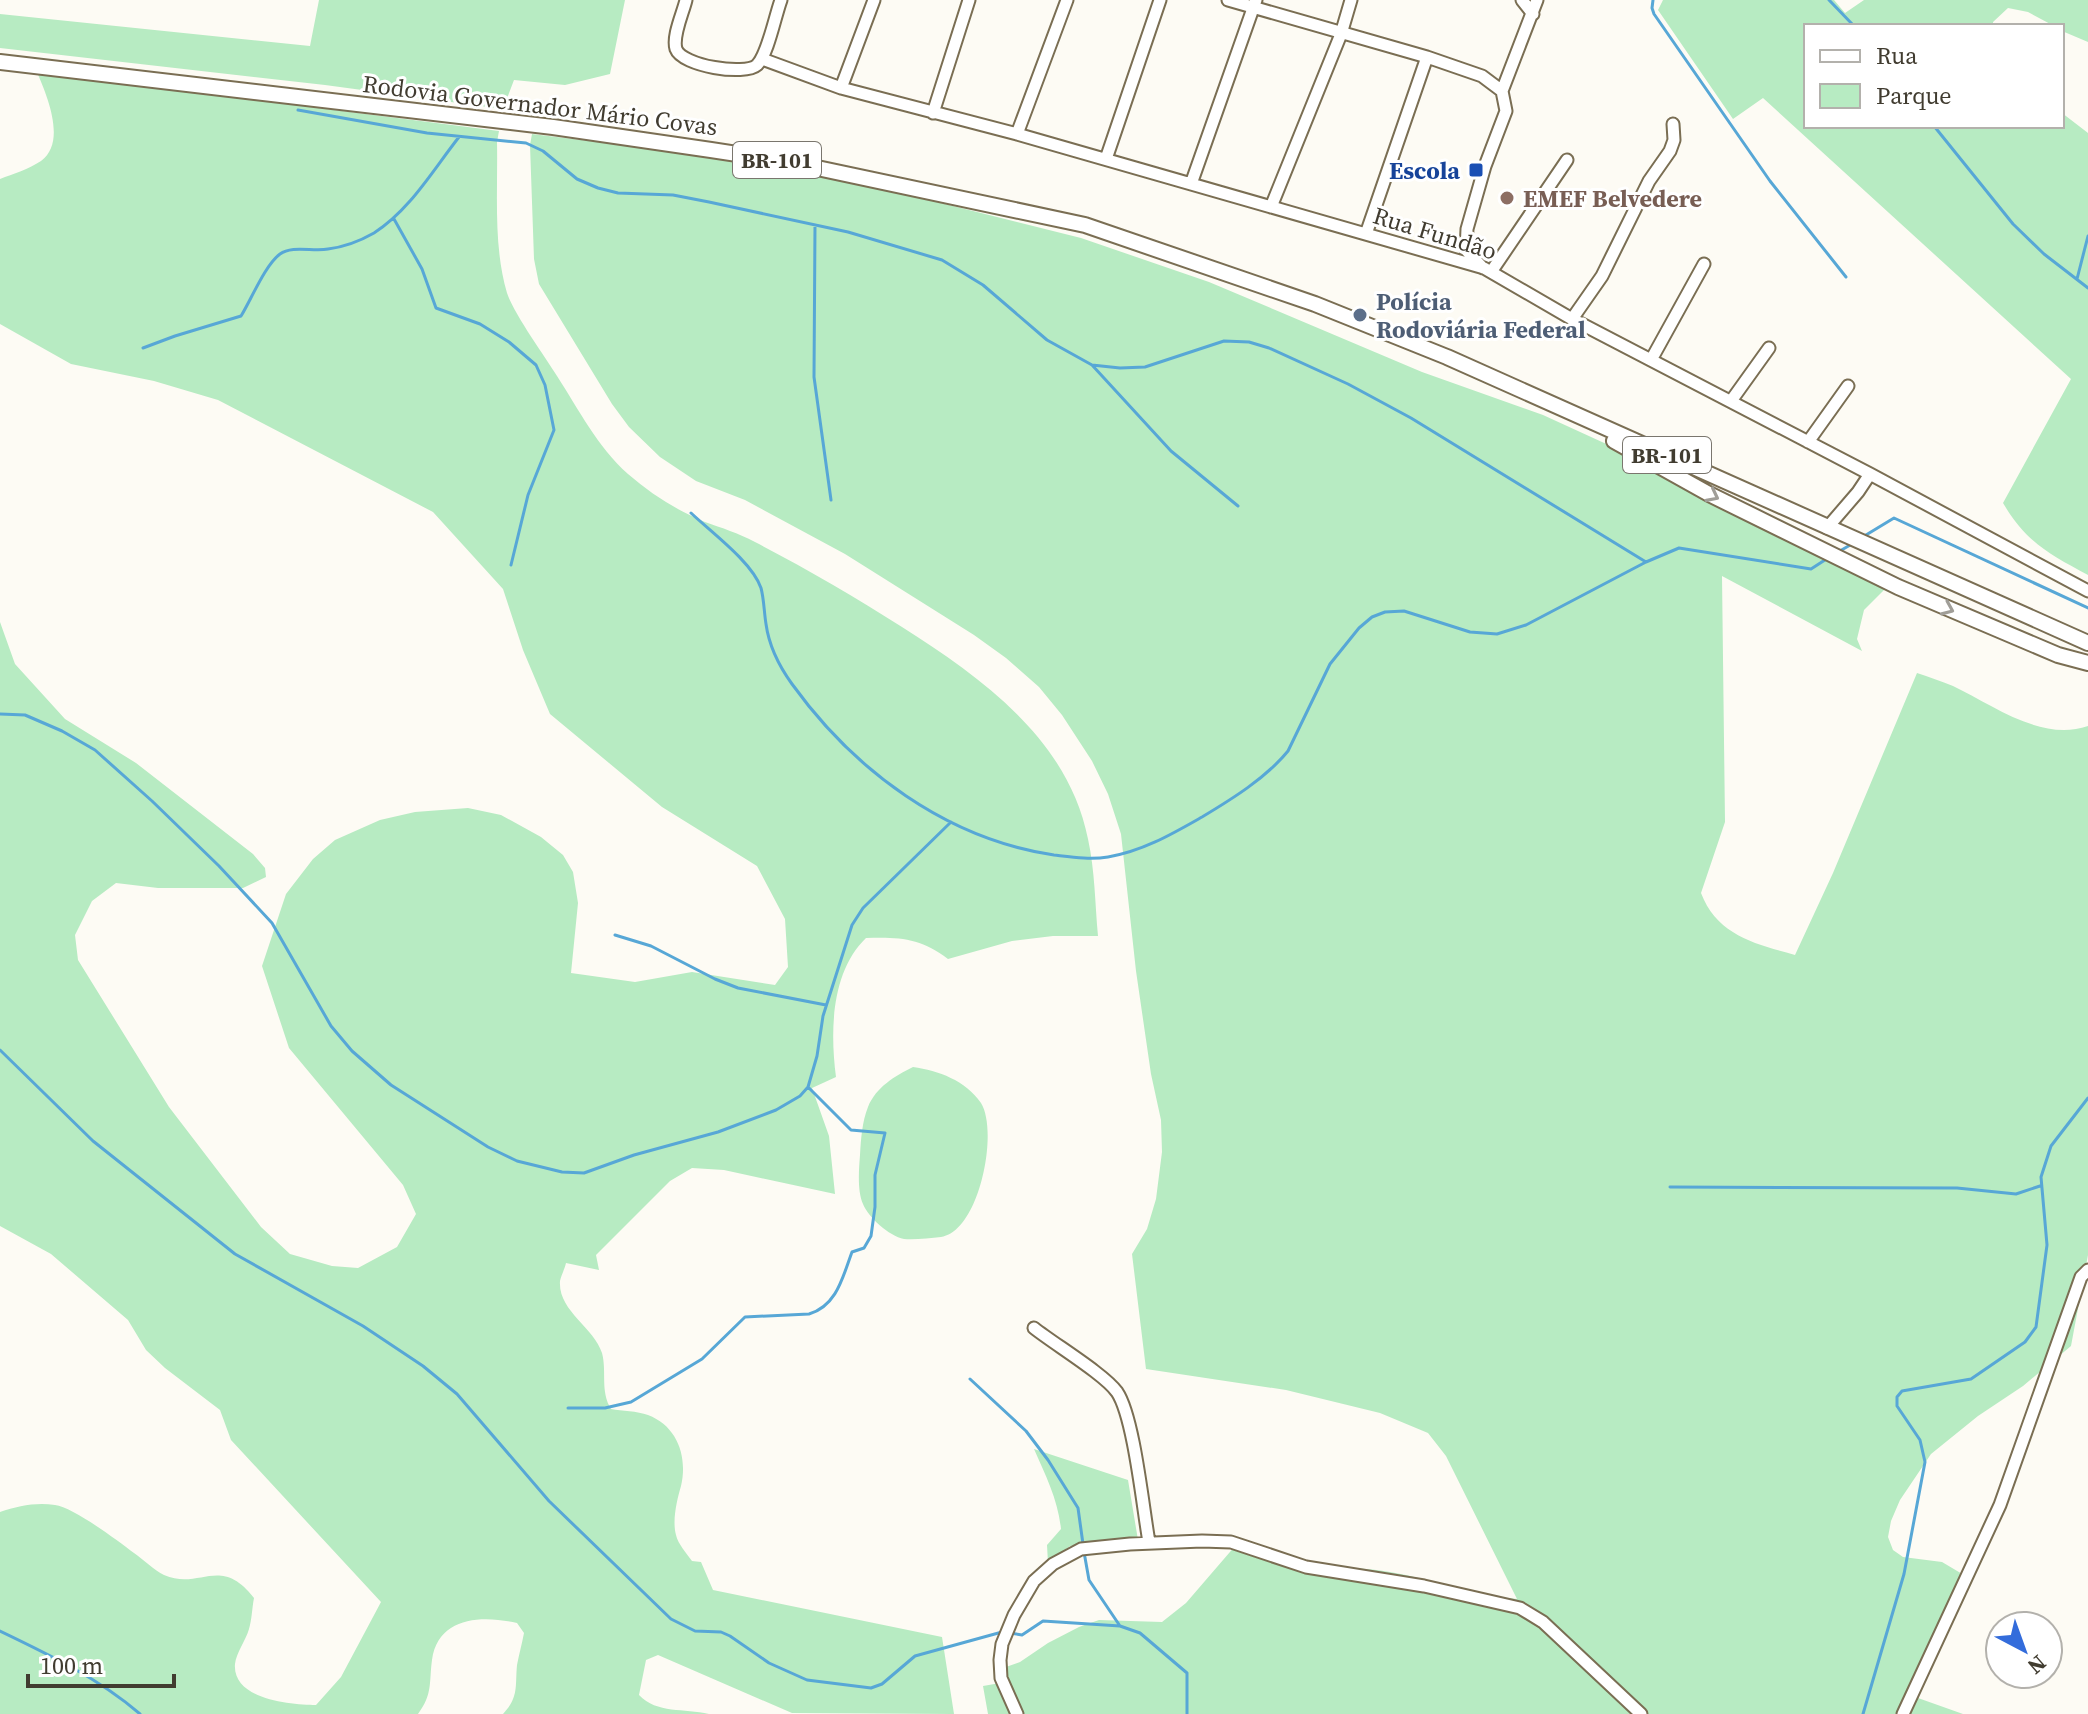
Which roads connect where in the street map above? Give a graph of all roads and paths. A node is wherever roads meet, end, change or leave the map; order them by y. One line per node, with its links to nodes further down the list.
1 (686, 0): 15 (street)
2 (781, 0): 15 (street)
3 (874, 0): 17 (street)
4 (969, 0): 19 (street)
5 (1067, 0): 21 (street)
6 (1160, 0): 22 (street)
7 (1228, 0): 11 (street)
8 (1351, 0): 13 (street)
9 (1522, 0): 12 (street)
10 (1537, 0): 12 (street)
11 (1255, 4): 13 (street); 24 (street)
12 (1533, 14): 18 (street)
13 (1341, 34): 14 (street); 25 (street)
14 (1427, 57): 18 (street); 26 (street)
15 (760, 61): 17 (street, Rua Fundão)
16 (0, 62): 33 (main road, Rodovia Governador Mário Covas / BR-101)
17 (841, 88): 19 (street, Rua Fundão)
18 (1502, 91): 28 (street)
19 (933, 113): 21 (street, Rua Fundão)
20 (1673, 124): 29 (street)
21 (1017, 134): 22 (street, Rua Fundão)
22 (1106, 159): 24 (street, Rua Fundão)
23 (1567, 160): 28 (street)
24 (1191, 184): 25 (street, Rua Fundão)
25 (1271, 207): 26 (street, Rua Fundão)
26 (1366, 234): 28 (street, Rua Fundão)
27 (1704, 264): 31 (street)
28 (1488, 270): 29 (street, Rua Fundão)
29 (1572, 319): 31 (street, Rua Fundão)
30 (1769, 348): 34 (street)
31 (1651, 360): 34 (street, Rua Fundão)
32 (1848, 386): 35 (street)
33 (1523, 389): 37 (main road, Rodovia Governador Mário Covas / BR-101); 38 (main road, one-way to 38)
34 (1731, 401): 35 (street, Rua Fundão)
35 (1808, 442): 36 (street, Rua Fundão)
36 (1870, 474): 37 (street); 40 (street, Rua Fundão)
37 (1827, 528): 39 (main road, Rodovia Governador Mário Covas / BR-101)
38 (1792, 533): 39 (main road); 42 (main road, one-way to 42)
39 (1900, 560): 41 (main road, Rodovia Governador Mário Covas / BR-101)
40 (2088, 591)
41 (2088, 643)
42 (2088, 663)
43 (2088, 1270): 48 (street)
44 (1034, 1328): 45 (street)
45 (1149, 1542): 46 (street); 47 (street)
46 (1017, 1714)
47 (1641, 1714)
48 (1903, 1714)

